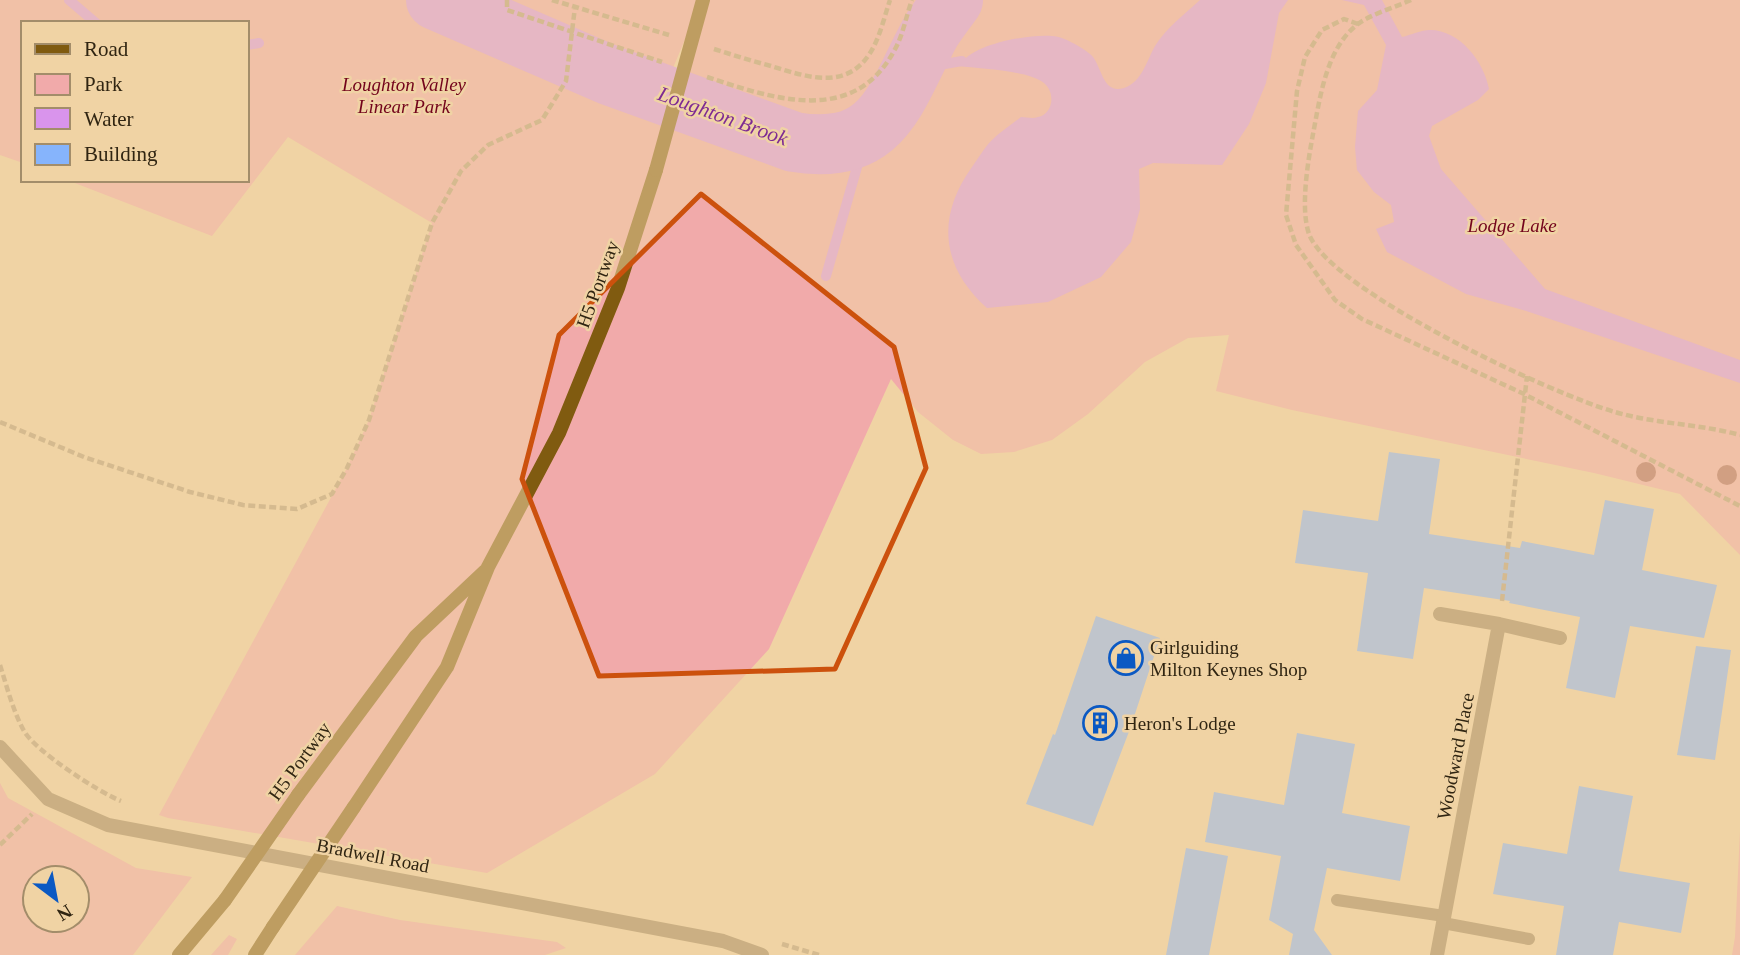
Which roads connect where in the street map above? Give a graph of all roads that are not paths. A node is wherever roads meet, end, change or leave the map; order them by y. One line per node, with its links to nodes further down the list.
1 (702, 0): 2 (street, H5 Portway, bridge)
2 (488, 567): 10 (street, H5 Portway, bridge); 11 (street, H5 Portway, bridge)
3 (1440, 614): 4 (street)
4 (1499, 624): 5 (street); 8 (street, Woodward Place)
5 (1560, 638)
6 (0, 747): 12 (street, Bradwell Road)
7 (1337, 901): 8 (lane)
8 (1443, 919): 9 (lane); 13 (street, Woodward Place)
9 (1529, 939)
10 (179, 955)
11 (255, 955)
12 (762, 955)
13 (1437, 955)

